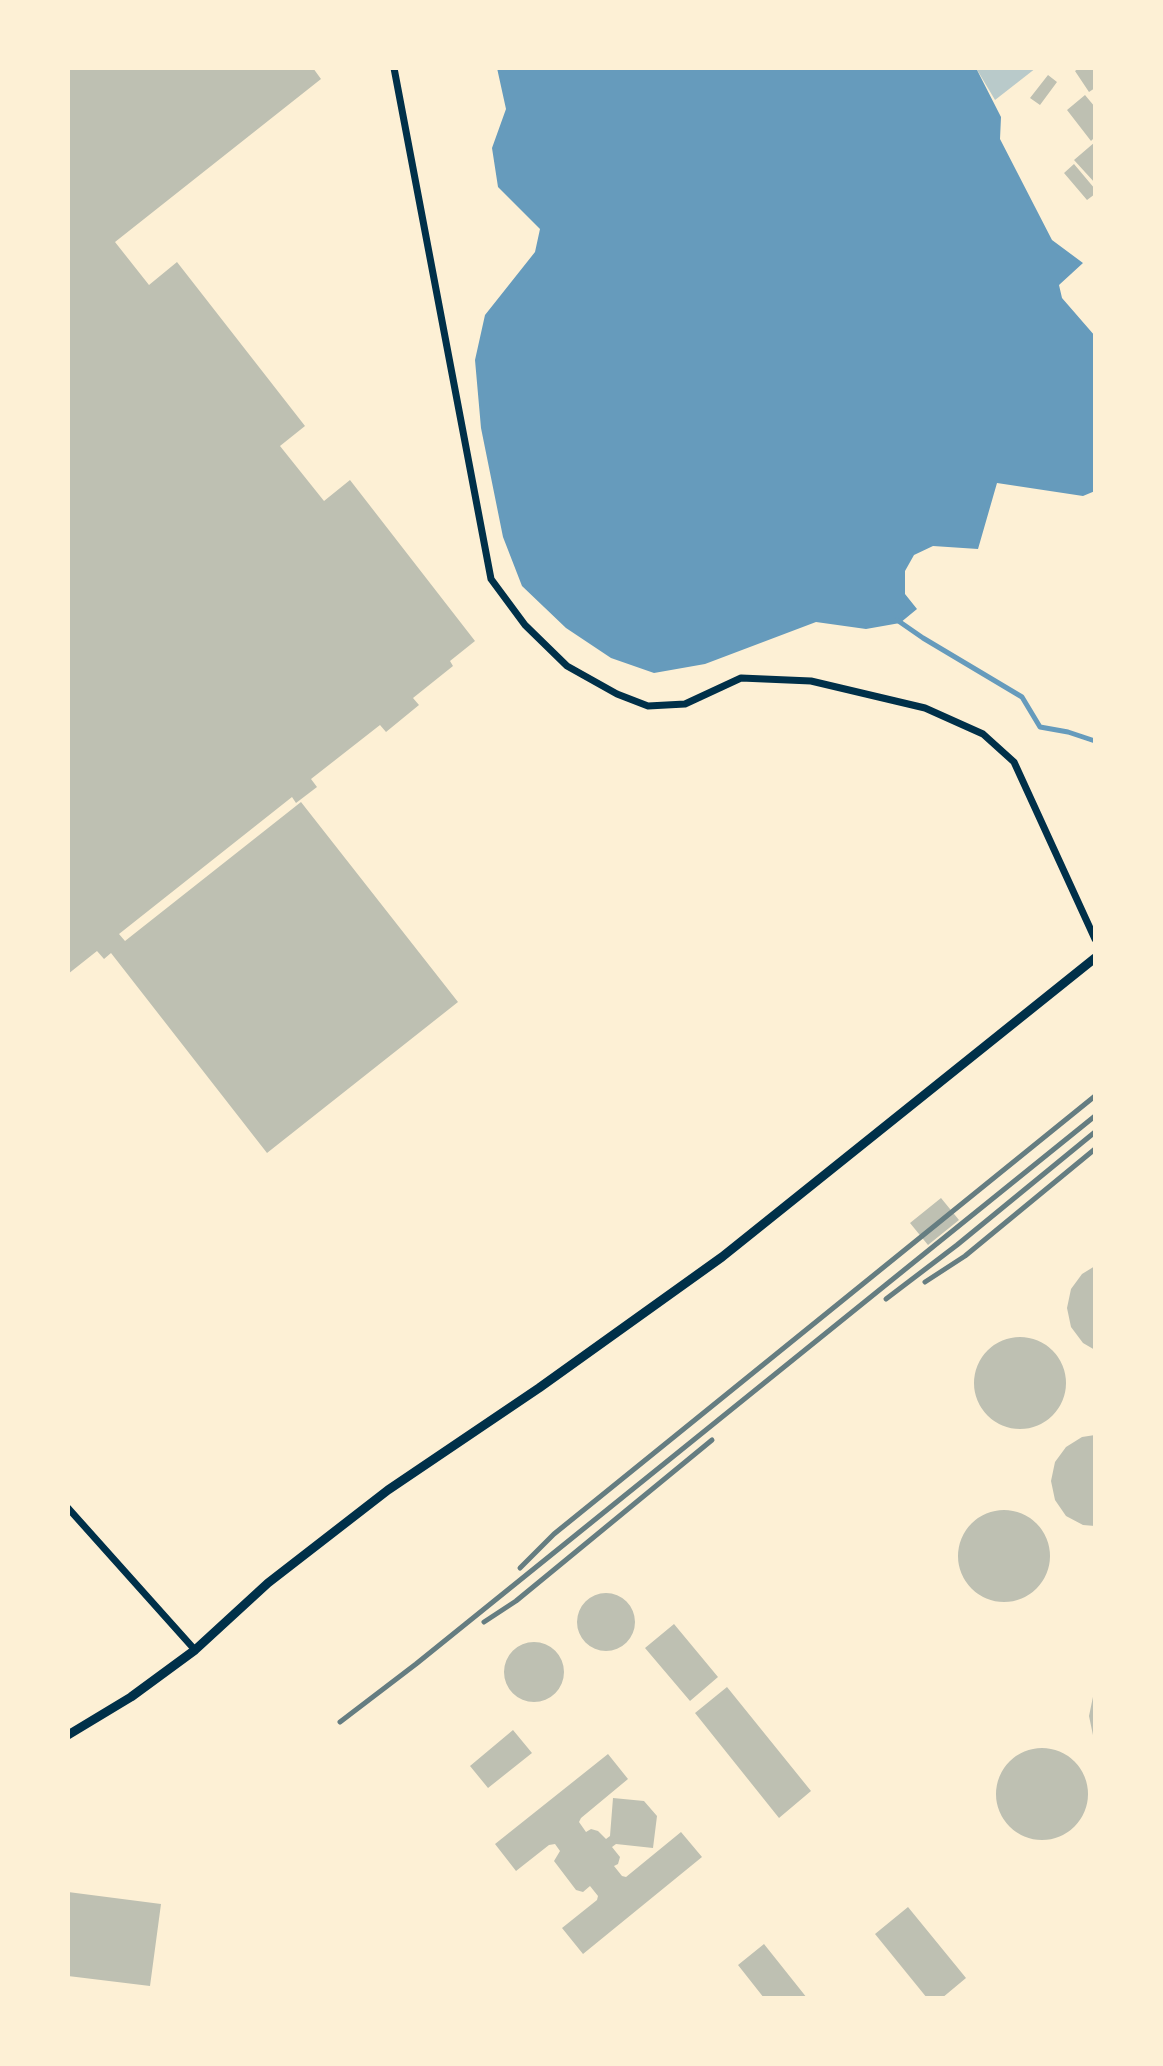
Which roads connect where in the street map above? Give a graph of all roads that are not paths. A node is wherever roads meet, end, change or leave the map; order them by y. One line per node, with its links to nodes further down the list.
1 (394, 68): 2 (street)
2 (1095, 939)
3 (1095, 958): 5 (street)
4 (68, 1508): 5 (street)
5 (195, 1650): 6 (street)
6 (68, 1735)

